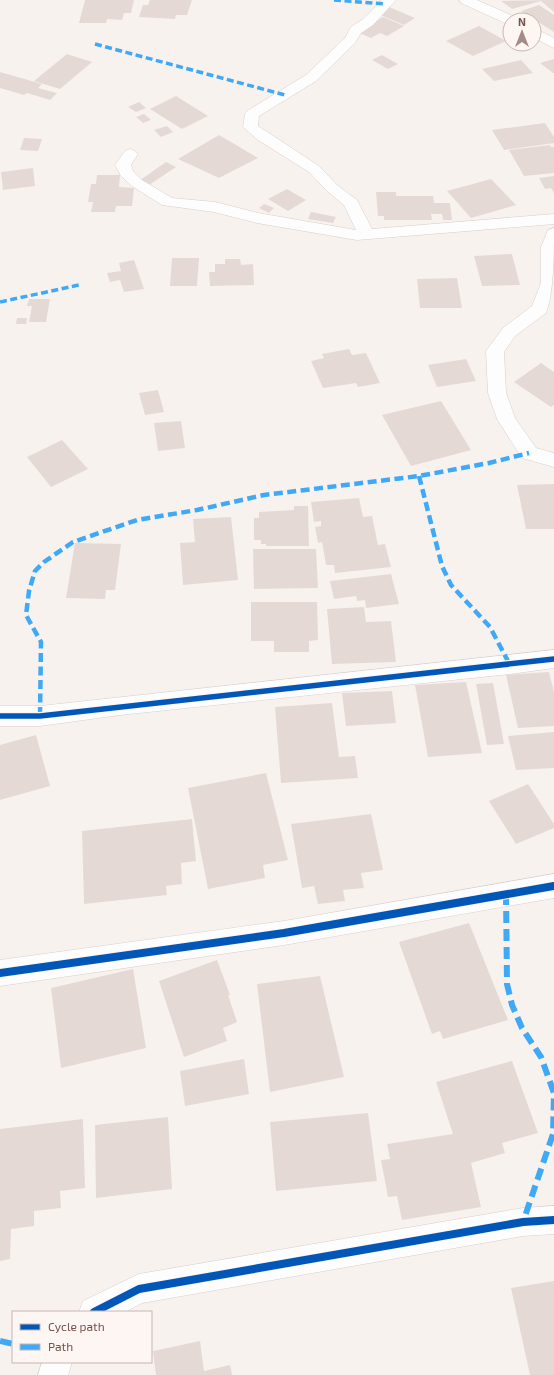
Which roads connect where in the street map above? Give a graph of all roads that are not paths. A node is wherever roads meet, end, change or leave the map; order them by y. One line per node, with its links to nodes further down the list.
1 (389, 0): 10 (street)
2 (466, 0): 3 (street)
3 (485, 2): 4 (street)
4 (502, 14)
5 (542, 37): 6 (street)
6 (554, 44)
7 (130, 154): 10 (street)
8 (554, 219): 10 (street)
9 (554, 233): 11 (street)
10 (366, 234)
11 (554, 460)
12 (554, 659): 13 (street)
13 (0, 716)
14 (554, 886): 15 (street)
15 (0, 973)
16 (554, 1220): 17 (street)
17 (96, 1311)
18 (57, 1363): 19 (street)
19 (53, 1375)

